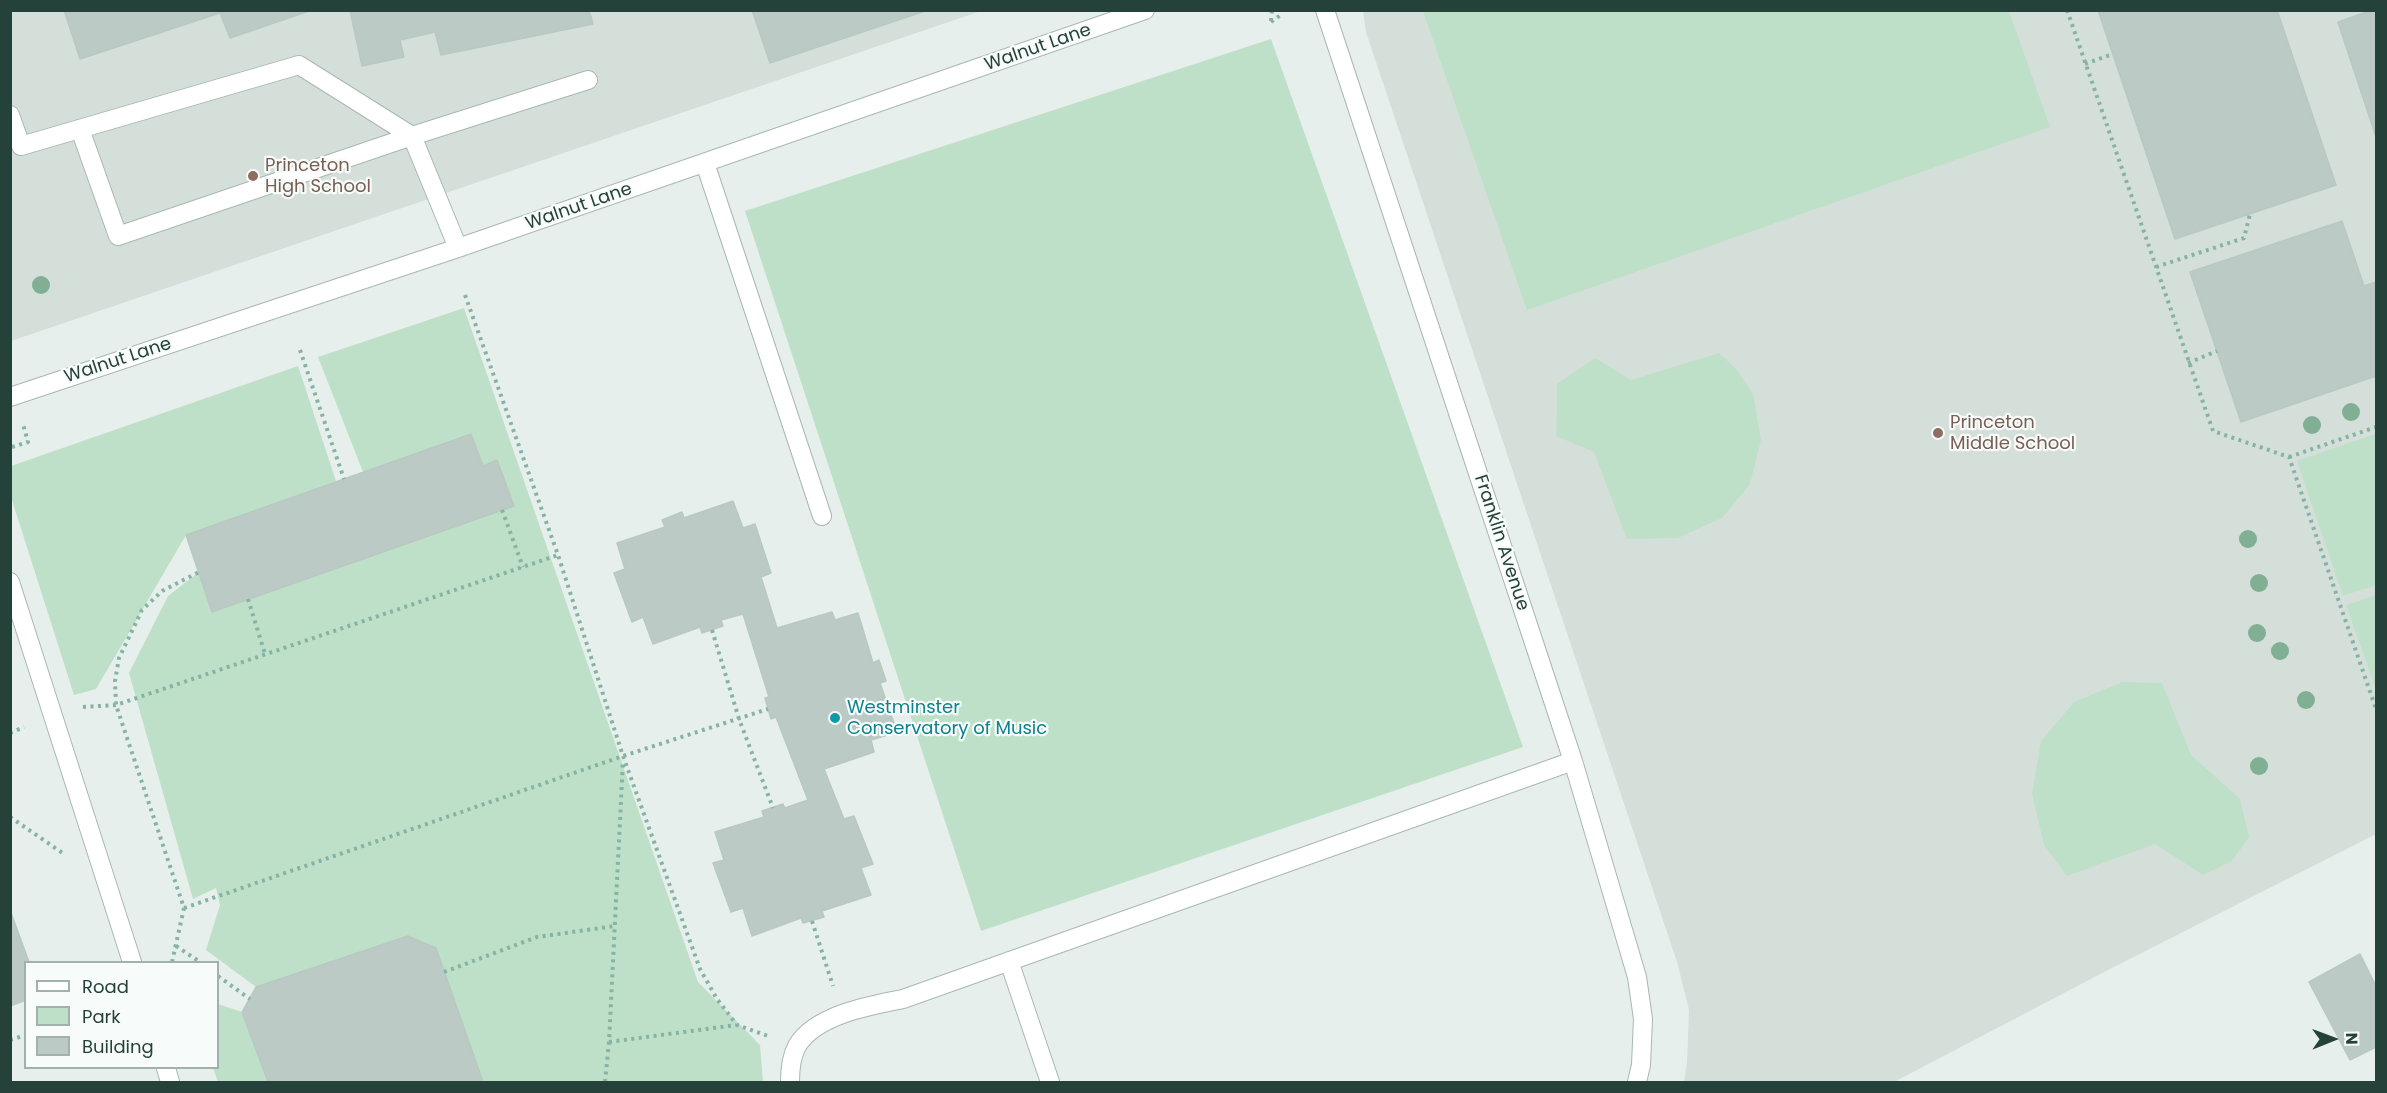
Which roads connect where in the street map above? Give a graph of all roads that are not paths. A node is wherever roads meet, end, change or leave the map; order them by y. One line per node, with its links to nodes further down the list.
1 (1145, 10): 7 (street, Walnut Lane)
2 (1325, 10): 12 (street, Franklin Avenue)
3 (588, 80): 6 (street)
4 (10, 115): 5 (street)
5 (80, 129): 6 (street); 6 (street)
6 (412, 136): 8 (street)
7 (705, 163): 8 (street, Walnut Lane); 10 (street)
8 (458, 248): 9 (street, Walnut Lane)
9 (10, 396)
10 (822, 516)
11 (10, 582): 13 (street)
12 (1573, 761): 14 (street); 17 (street, Franklin Avenue)
13 (131, 961)
14 (1009, 962): 15 (street); 16 (street)
15 (790, 1083)
16 (1050, 1083)
17 (1637, 1083)

